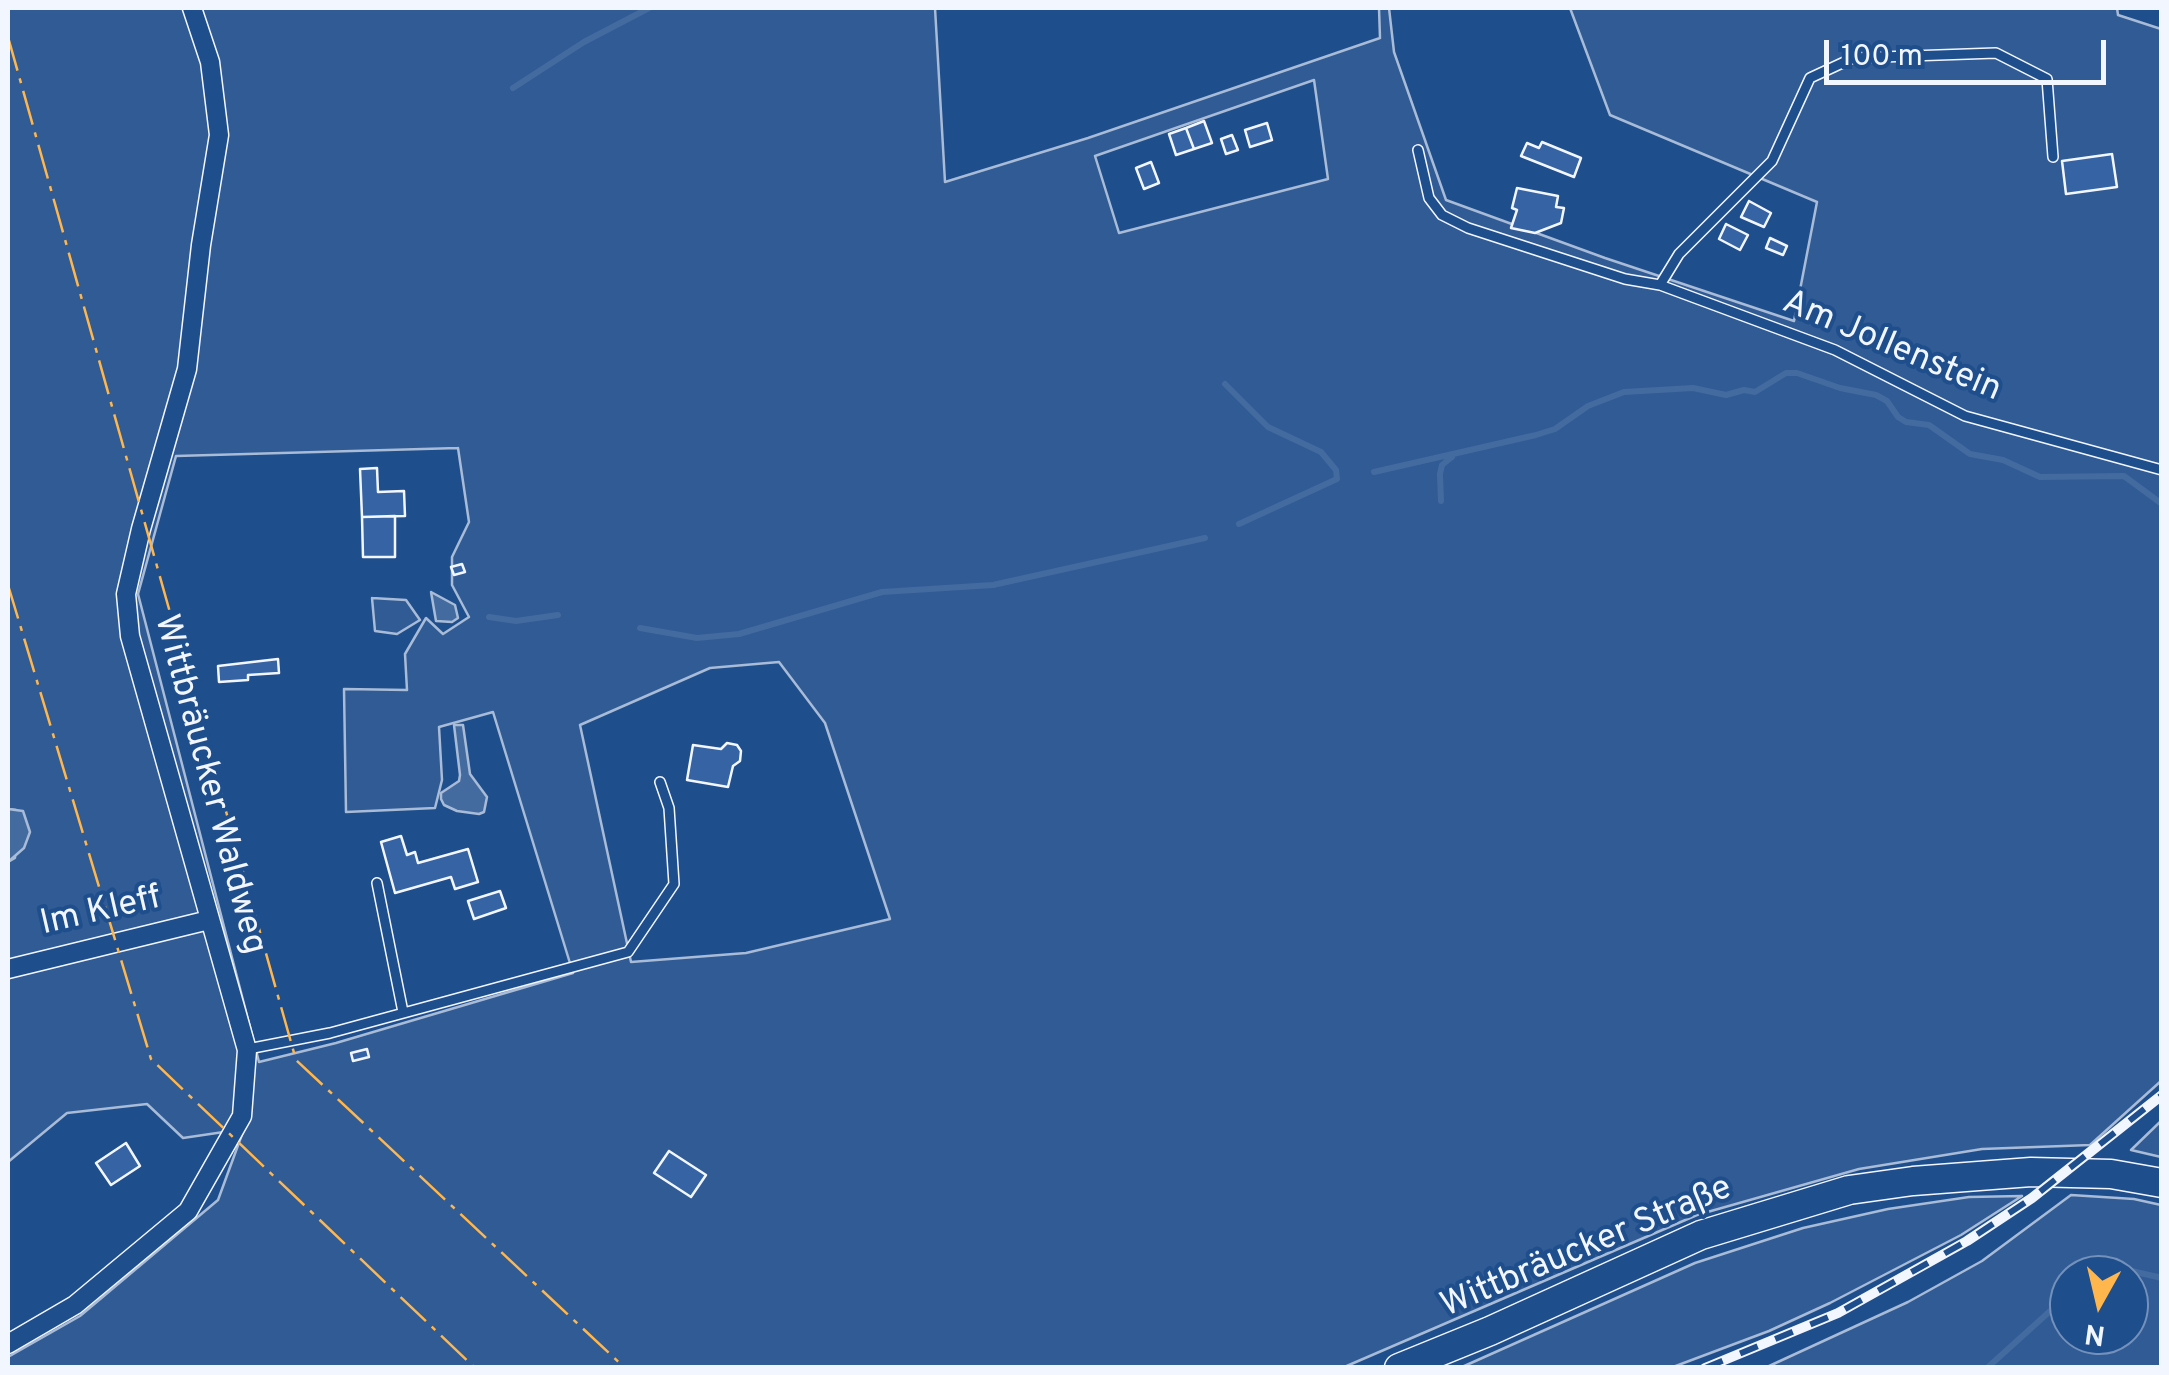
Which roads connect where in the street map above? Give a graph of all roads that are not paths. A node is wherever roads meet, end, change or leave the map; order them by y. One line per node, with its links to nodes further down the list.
1 (192, 8): 8 (street, Wittbräucker Waldweg)
2 (1418, 150): 4 (lane, Am Jollenstein)
3 (2053, 157): 4 (lane)
4 (1660, 285): 5 (lane, Am Jollenstein)
5 (2162, 470)
6 (660, 782): 10 (lane)
7 (377, 883): 10 (lane)
8 (209, 920): 9 (street, Im Kleff); 11 (street, Wittbräucker Waldweg)
9 (8, 969)
10 (403, 1012): 11 (lane)
11 (247, 1050): 13 (street, Wittbräucker Waldweg)
12 (2162, 1182): 14 (main road, Wittbräucker Straße)
13 (8, 1344)
14 (1399, 1368)

